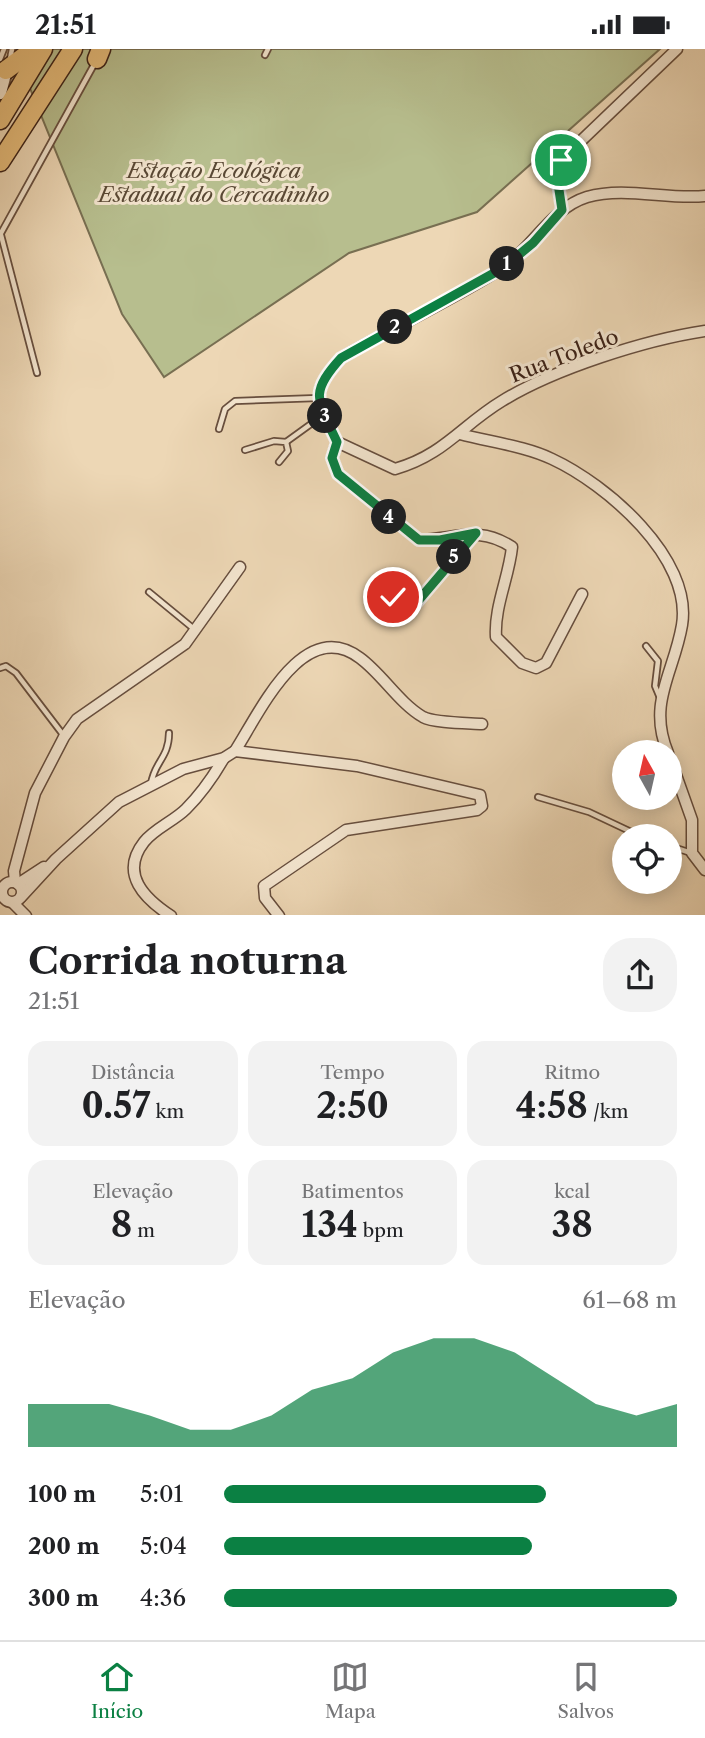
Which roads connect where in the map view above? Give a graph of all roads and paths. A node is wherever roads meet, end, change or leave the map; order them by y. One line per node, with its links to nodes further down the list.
1 (4, 49): 9 (lane)
2 (12, 49): 9 (lane)
3 (32, 49): 9 (highway); 11 (highway)
4 (73, 49): 12 (highway)
5 (268, 49): 8 (lane)
6 (677, 49): 14 (street)
7 (101, 52): 15 (lane)
8 (265, 55)
9 (2, 67): 10 (street)
10 (0, 93)
11 (0, 120)
12 (0, 162)
13 (705, 196): 14 (street)
14 (562, 210): 18 (street)
15 (1, 235): 17 (lane)
16 (705, 331): 21 (street, Rua Toledo)
17 (37, 373)
18 (318, 398): 19 (street); 20 (lane)
19 (324, 415): 22 (lane); 23 (street)
20 (219, 429)
21 (460, 434): 23 (street, Rua Toledo); 34 (street)
22 (286, 442): 24 (lane); 25 (lane)
23 (337, 442): 26 (street)
24 (245, 450)
25 (279, 462)
26 (476, 533): 29 (street); 30 (lane)
27 (240, 567): 31 (street)
28 (149, 592): 31 (lane)
29 (582, 594)
30 (393, 597)
31 (195, 630): 37 (street)
32 (646, 646): 34 (lane)
33 (0, 667): 37 (lane)
34 (661, 699): 38 (street)
35 (482, 724): 39 (street)
36 (169, 733): 41 (lane)
37 (64, 737): 49 (street)
38 (663, 740)
39 (235, 751): 40 (street); 54 (street)
40 (224, 758): 41 (street); 53 (street)
41 (151, 785): 47 (street)
42 (682, 792): 46 (street)
43 (538, 797): 44 (lane)
44 (614, 824)
45 (682, 850): 46 (lane)
46 (692, 853): 48 (street)
47 (56, 859): 49 (street); 51 (street)
48 (705, 870)
49 (16, 883): 50 (street); 51 (street)
50 (1, 895): 51 (street)
51 (17, 900): 52 (street)
52 (26, 915)
53 (171, 915)
54 (279, 915)

